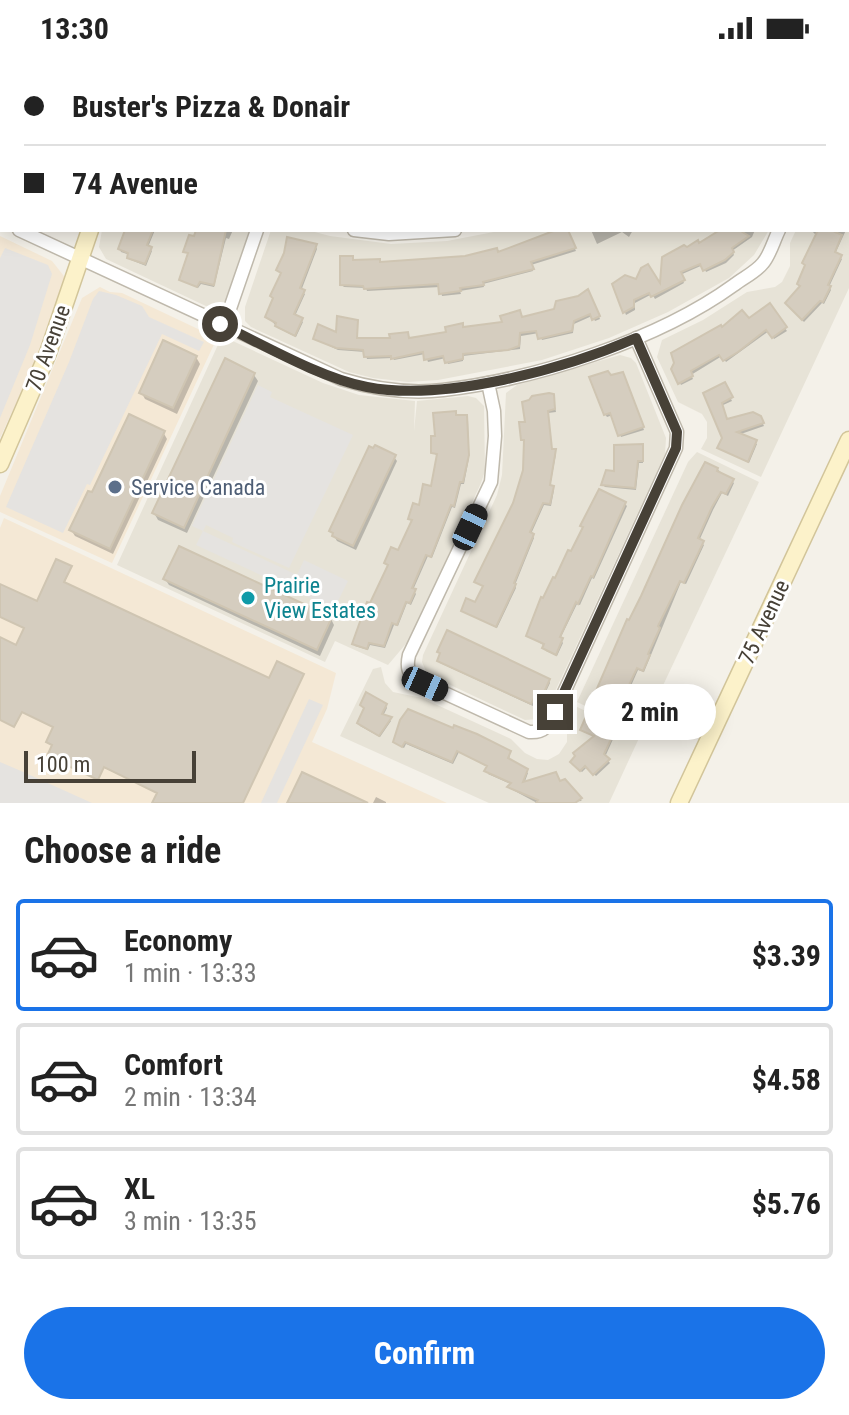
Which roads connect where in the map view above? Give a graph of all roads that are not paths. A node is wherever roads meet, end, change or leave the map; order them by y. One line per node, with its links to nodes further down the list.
1 (23, 232): 7 (street)
2 (89, 232): 7 (main road, 70 Avenue)
3 (256, 232): 8 (street)
4 (372, 232): 5 (street)
5 (422, 232)
6 (778, 232): 9 (street)
7 (81, 258): 8 (street); 12 (main road, 70 Avenue)
8 (224, 326): 10 (street)
9 (636, 338): 10 (street); 10 (street)
10 (488, 383)
11 (849, 440): 13 (main road, 75 Avenue)
12 (0, 464)
13 (679, 803)

